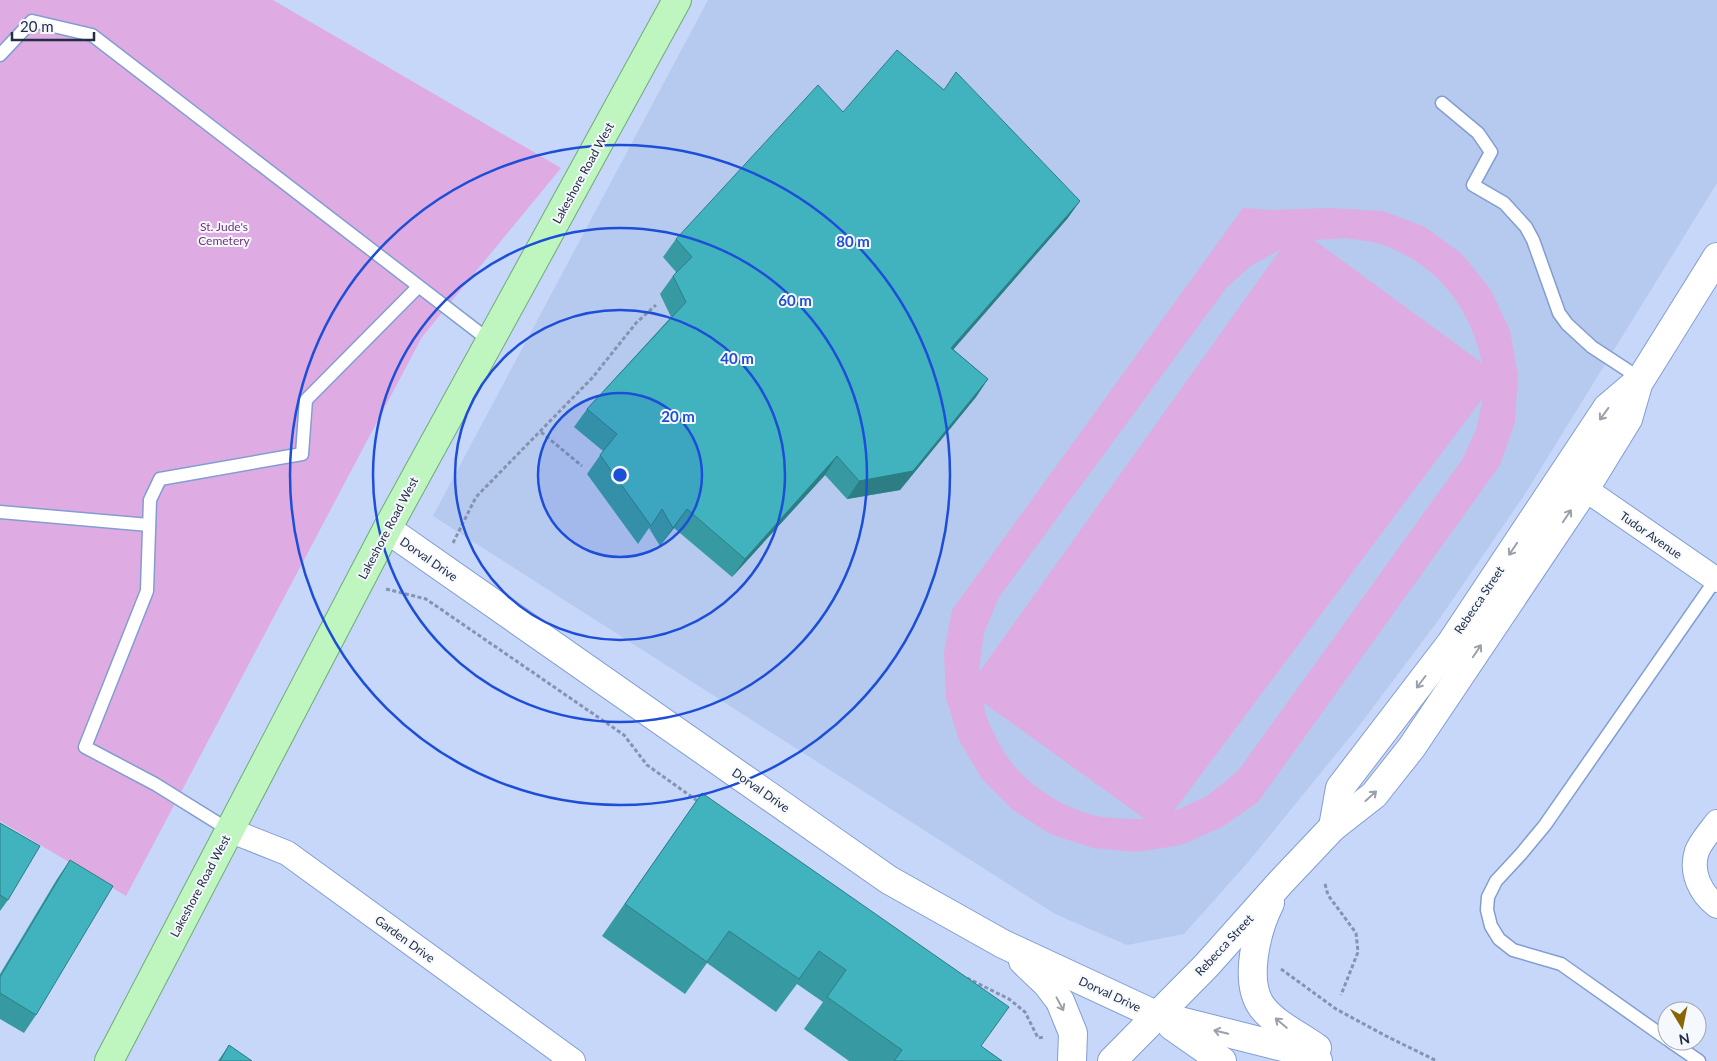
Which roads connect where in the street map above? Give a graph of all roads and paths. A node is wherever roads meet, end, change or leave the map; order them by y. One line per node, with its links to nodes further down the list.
1 (677, 0): 7 (main road, Lakeshore Road West)
2 (0, 55): 5 (lane)
3 (1442, 103): 8 (lane)
4 (1717, 257): 8 (main road, Rebecca Street)
5 (418, 287): 7 (lane); 13 (lane)
6 (656, 305): 9 (path)
7 (490, 341): 14 (main road, Lakeshore Road West)
8 (1640, 380): 11 (main road, Rebecca Street); 20 (main road, Rebecca Street, one-way to 20)
9 (541, 432): 10 (path); 15 (path)
10 (582, 466)
11 (1585, 489): 16 (street, Tudor Avenue); 20 (main road, Rebecca Street, one-way to 11)
12 (0, 512): 13 (lane)
13 (149, 525): 21 (lane)
14 (387, 530): 15 (main road, Dorval Drive); 17 (main road, Lakeshore Road West)
15 (441, 567): 25 (main road, Dorval Drive)
16 (1717, 580): 30 (lane)
17 (359, 582): 18 (path); 21 (main road, Lakeshore Road West)
18 (703, 806)
19 (1717, 822): 24 (street)
20 (1333, 827): 22 (main road, Rebecca Street)
21 (229, 830): 33 (main road, Lakeshore Road West); 34 (street, Garden Drive)
22 (1281, 882): 28 (main road); 29 (main road, Rebecca Street)
23 (1325, 884): 27 (path)
24 (1717, 906)
25 (1003, 944): 29 (main road, Dorval Drive); 35 (main road, one-way to 35)
26 (960, 975): 31 (path)
27 (1341, 995)
28 (1259, 998): 39 (main road, one-way to 28); 40 (path)
29 (1156, 1015): 36 (main road, Rebecca Street); 37 (main road, Dorval Drive); 38 (main road, Dorval Drive, one-way to 29)
30 (1657, 1032)
31 (1046, 1037)
32 (1684, 1051): 41 (lane)
33 (108, 1061)
34 (573, 1061)
35 (1072, 1061)
36 (1112, 1061)
37 (1222, 1061)
38 (1318, 1061)
39 (1335, 1061)
40 (1437, 1061)
41 (1699, 1061)

